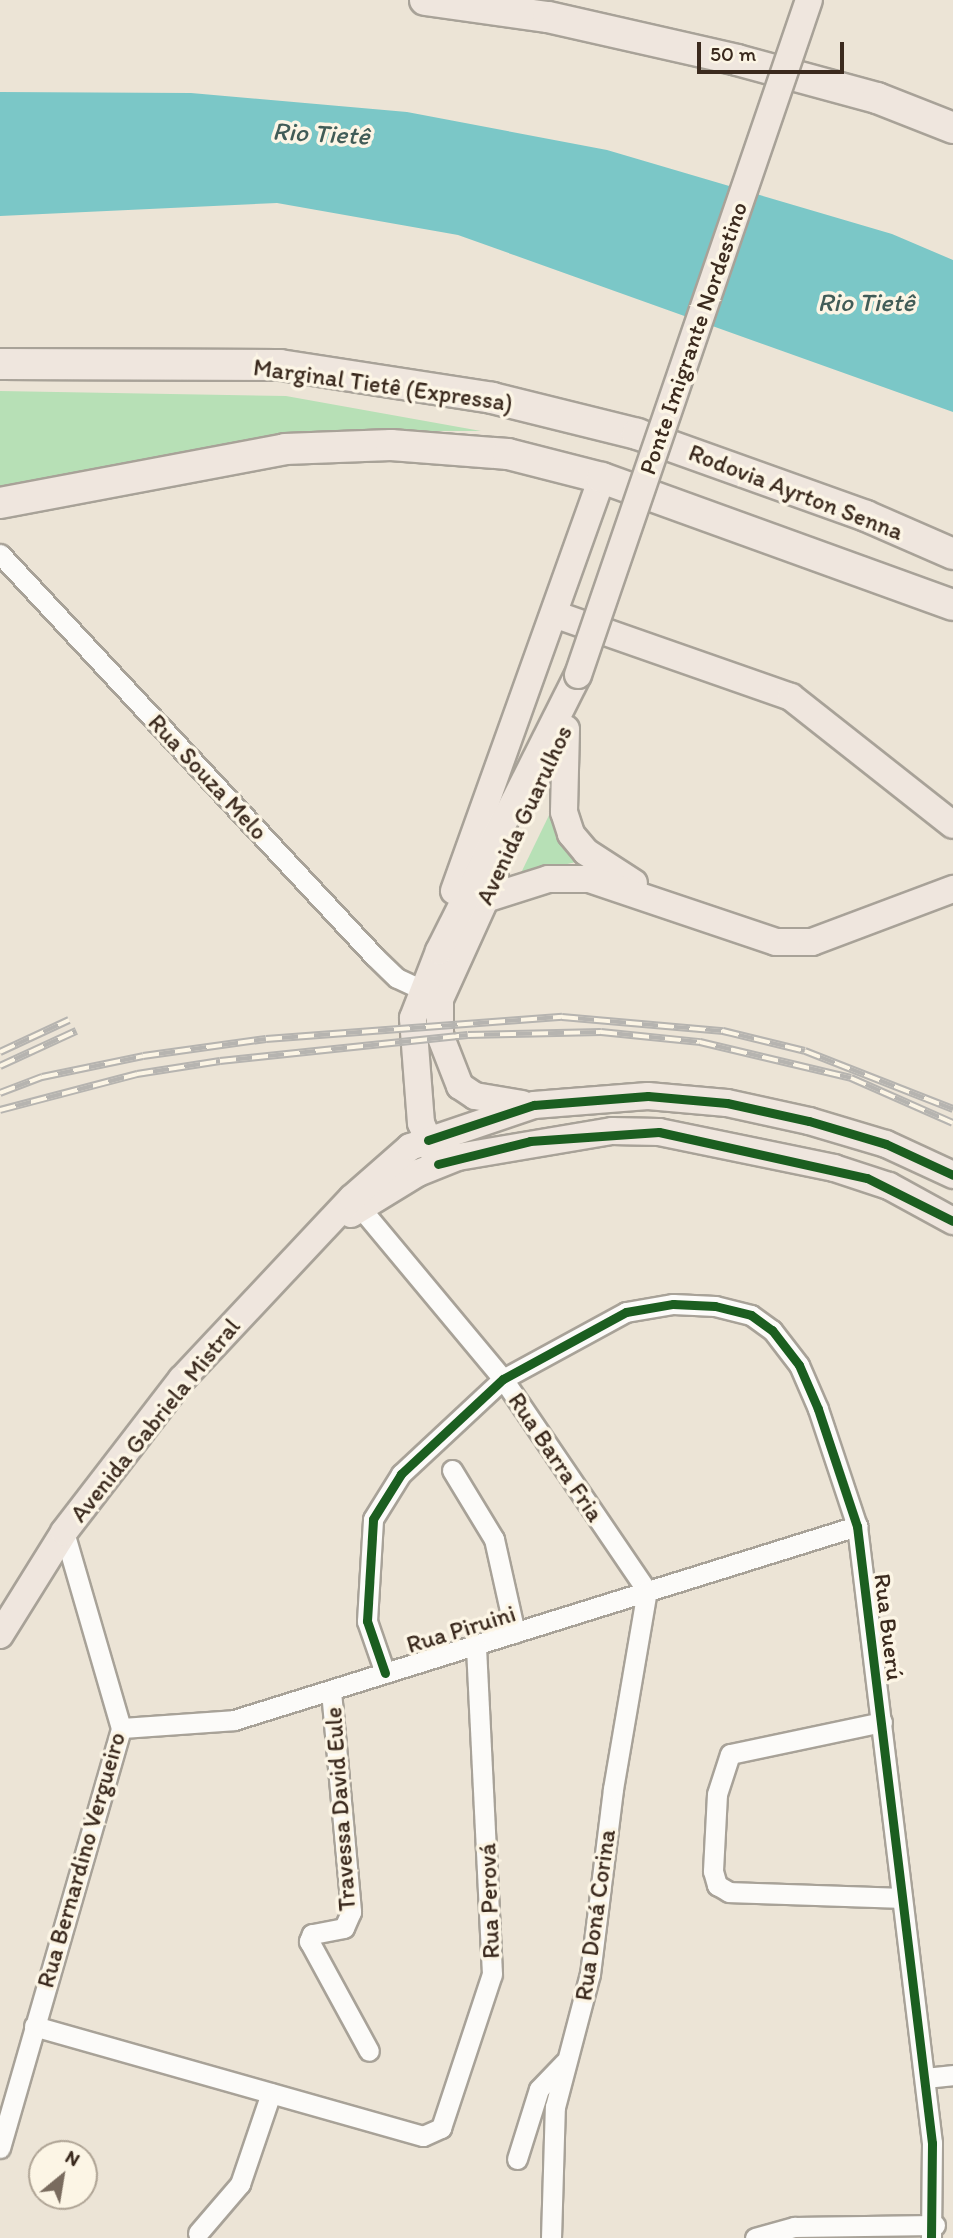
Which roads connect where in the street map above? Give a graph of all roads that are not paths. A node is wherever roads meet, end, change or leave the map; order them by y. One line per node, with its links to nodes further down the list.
1 (425, 0): 3 (highway)
2 (809, 0): 14 (main road, Ponte Imigrante Nordestino, bridge)
3 (877, 98): 4 (highway); 5 (highway)
4 (953, 117)
5 (953, 128)
6 (0, 364): 7 (highway, Marginal Tietê (Expressa))
7 (637, 434): 11 (highway, Rodovia Ayrton Senna)
8 (602, 478): 9 (highway); 12 (highway); 13 (main road, Avenida Guarulhos)
9 (0, 503)
10 (0, 554): 21 (street, Rua Souza Melo)
11 (953, 554)
12 (946, 606)
13 (554, 614): 16 (main road); 20 (main road, Avenida Guarulhos)
14 (577, 676): 15 (main road, Avenida Guarulhos); 20 (main road, Avenida Guarulhos)
15 (566, 729): 18 (main road); 19 (main road, Avenida Guarulhos)
16 (953, 825)
17 (953, 889): 18 (main road)
18 (656, 897): 19 (main road)
19 (485, 899): 23 (main road, Avenida Guarulhos)
20 (439, 951): 21 (main road, Avenida Guarulhos)
21 (423, 990): 22 (main road, Avenida Guarulhos)
22 (415, 1079): 24 (main road, Avenida Guarulhos); 26 (main road)
23 (534, 1105): 24 (main road); 25 (main road)
24 (433, 1152): 26 (main road, Avenida Gabriela Mistral); 28 (main road); 29 (main road, Avenida Gabriela Mistral)
25 (906, 1152): 27 (main road); 28 (main road)
26 (381, 1170): 29 (main road, Avenida Gabriela Mistral)
27 (953, 1175)
28 (889, 1186): 30 (main road)
29 (356, 1204): 31 (street, Rua Barra Fria); 34 (main road, Avenida Gabriela Mistral)
30 (953, 1222)
31 (503, 1379): 33 (street, Rua Buerú); 35 (street, Rua Barra Fria); 39 (street, Rua Buerú)
32 (452, 1470): 36 (street)
33 (857, 1526): 35 (street, Rua Piruini); 41 (street, Rua Buerú)
34 (64, 1532): 37 (main road, Avenida Gabriela Mistral); 42 (street, Rua Bernardino Vergueiro)
35 (647, 1591): 36 (street, Rua Piruini); 46 (street, Rua Doná Corina)
36 (515, 1633): 38 (street, Rua Piruini)
37 (0, 1635)
38 (476, 1645): 39 (street, Rua Piruini); 49 (street, Rua Perová)
39 (385, 1673): 40 (street, Rua Piruini)
40 (331, 1691): 42 (street, Rua Piruini); 45 (street, Travessa David Eule)
41 (882, 1722): 43 (street, Rua Buerú); 43 (street)
42 (121, 1728): 44 (street, Rua Bernardino Vergueiro)
43 (902, 1898): 48 (street, Rua Buerú)
44 (34, 2026): 49 (street); 50 (street, Rua Bernardino Vergueiro)
45 (369, 2051)
46 (565, 2062): 51 (street); 54 (street, Rua Doná Corina)
47 (953, 2075): 48 (street)
48 (925, 2078): 52 (street, Rua Buerú)
49 (271, 2093): 53 (street)
50 (0, 2148)
51 (517, 2159)
52 (933, 2232): 55 (street)
53 (198, 2233)
54 (551, 2238)
55 (755, 2238)

